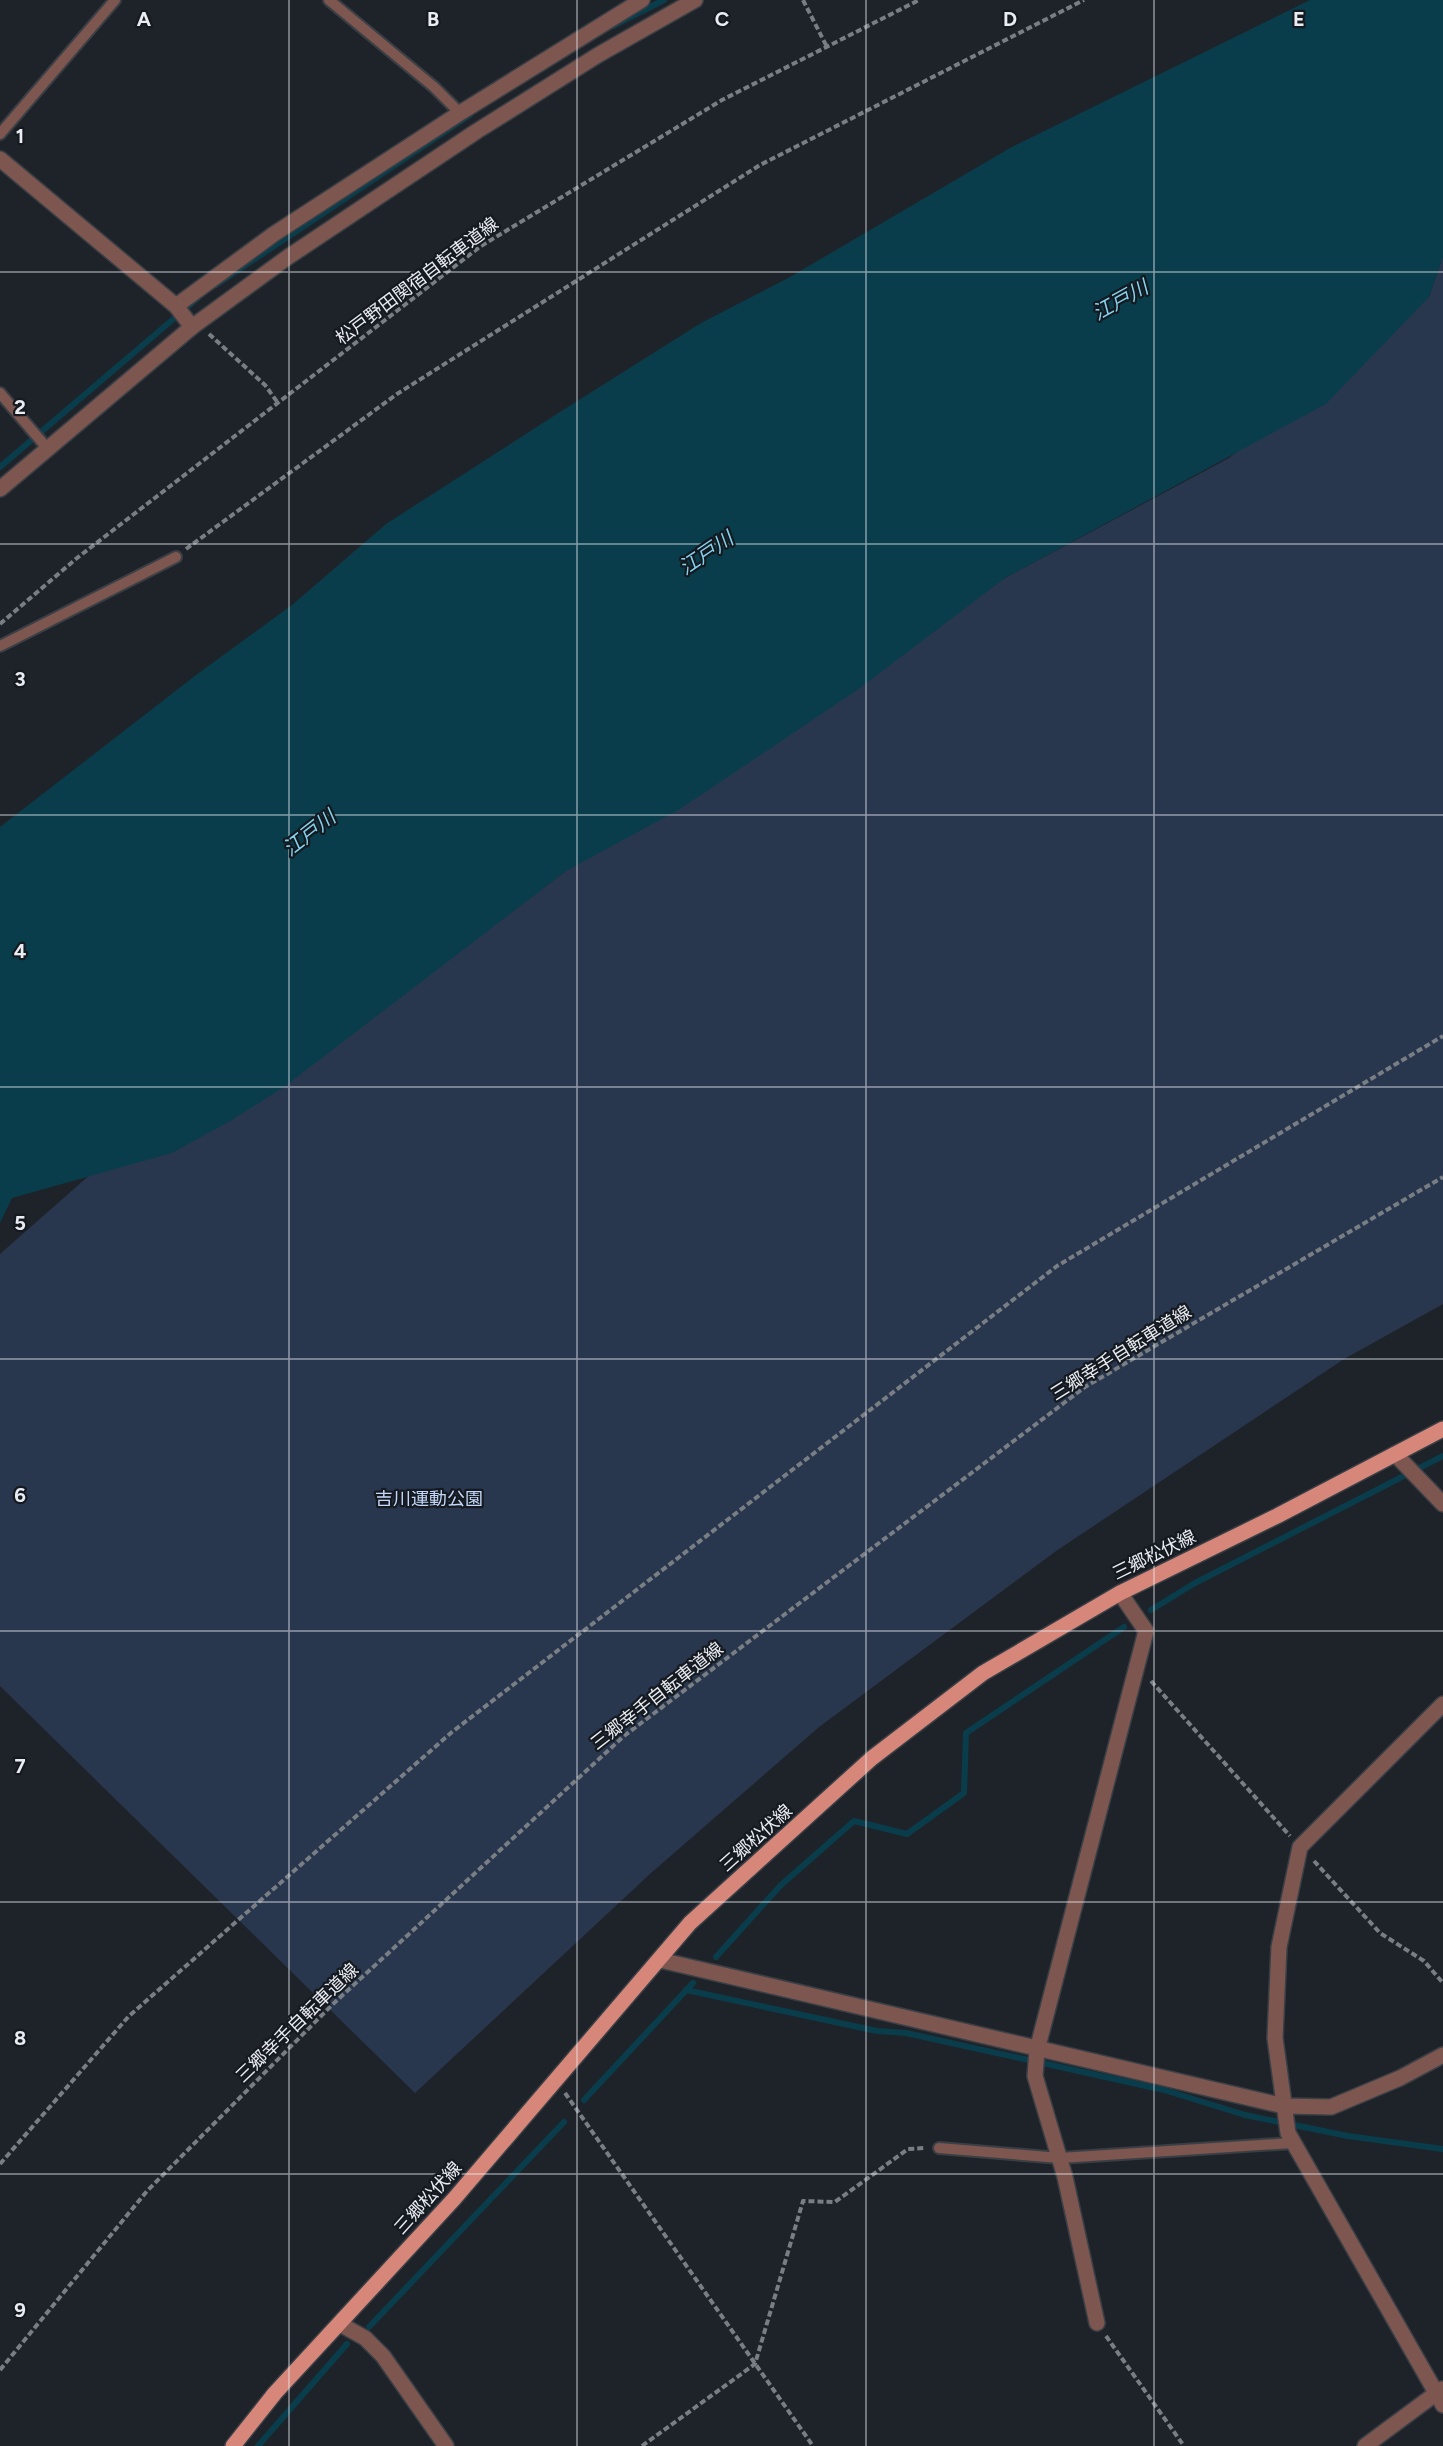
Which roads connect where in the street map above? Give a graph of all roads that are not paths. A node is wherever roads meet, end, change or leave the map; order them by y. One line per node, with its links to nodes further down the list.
1 (115, 0): 6 (lane)
2 (329, 0): 5 (lane)
3 (642, 0): 5 (street)
4 (695, 0): 9 (street)
5 (460, 113): 8 (street)
6 (0, 134)
7 (0, 159): 8 (street)
8 (176, 306): 9 (street)
9 (196, 324): 11 (street)
10 (0, 393): 11 (lane)
11 (47, 448): 12 (street)
12 (0, 489)
13 (176, 557): 14 (lane)
14 (0, 646)
15 (1443, 1428): 16 (main road, 三郷松伏線)
16 (1395, 1454): 17 (street); 18 (main road, 三郷松伏線)
17 (1443, 1504)
18 (1120, 1593): 20 (main road, 三郷松伏線); 21 (street)
19 (1443, 1704): 23 (street)
20 (660, 1960): 21 (street); 28 (main road, 三郷松伏線)
21 (1038, 2050): 23 (street); 26 (street)
22 (1443, 2055): 23 (street)
23 (1284, 2106): 24 (street)
24 (1293, 2143): 26 (lane); 29 (street)
25 (939, 2148): 26 (lane)
26 (1060, 2158): 27 (street)
27 (1097, 2323)
28 (340, 2324): 30 (main road, 三郷松伏線); 31 (street)
29 (1440, 2396): 32 (street)
30 (233, 2446)
31 (446, 2446)
32 (1365, 2446)

